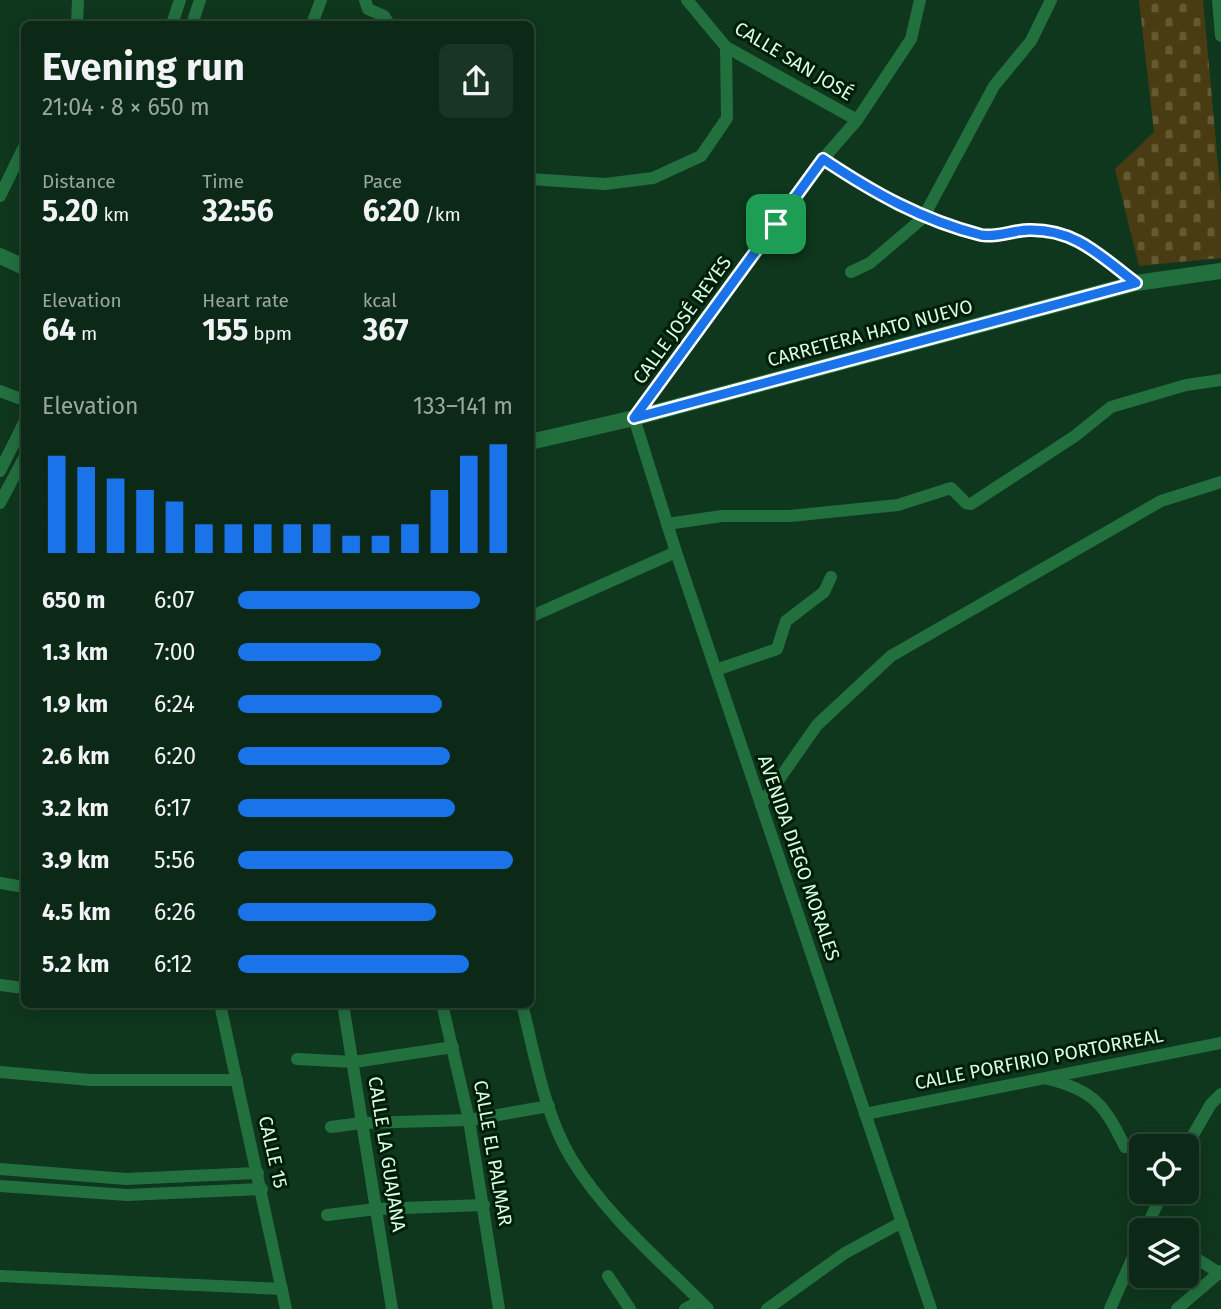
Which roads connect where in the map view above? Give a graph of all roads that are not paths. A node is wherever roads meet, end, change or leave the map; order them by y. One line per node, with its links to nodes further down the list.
1 (78, 0): 10 (street)
2 (180, 0): 11 (street)
3 (200, 0): 12 (street)
4 (320, 0): 13 (street)
5 (365, 0): 14 (street)
6 (687, 0): 16 (street, CALLE SAN JOSÉ)
7 (920, 0): 17 (street, CALLE JOSÉ REYES)
8 (1051, 0): 22 (street)
9 (1218, 0): 15 (street)
10 (77, 21)
11 (173, 21)
12 (193, 21)
13 (313, 21)
14 (387, 21)
15 (1221, 36)
16 (726, 47): 17 (street, CALLE SAN JOSÉ); 20 (street)
17 (857, 120): 19 (street, CALLE JOSÉ REYES)
18 (21, 153): 21 (street)
19 (823, 159): 22 (street); 31 (street, CALLE JOSÉ REYES)
20 (534, 181)
21 (0, 196)
22 (923, 218): 26 (street); 27 (street)
23 (0, 256): 24 (main road)
24 (21, 266)
25 (1221, 271): 27 (main road, CARRETERA HATO NUEVO)
26 (851, 272)
27 (1136, 283): 31 (main road, CARRETERA HATO NUEVO)
28 (1221, 380): 38 (street)
29 (0, 391): 30 (street)
30 (21, 399)
31 (634, 418): 33 (main road, CARRETERA HATO NUEVO); 38 (street, AVENIDA DIEGO MORALES)
32 (21, 429): 35 (street)
33 (534, 441)
34 (21, 464): 37 (street)
35 (0, 471)
36 (1221, 482): 43 (street)
37 (0, 503)
38 (667, 524): 39 (street, AVENIDA DIEGO MORALES)
39 (676, 552): 41 (street); 42 (street, AVENIDA DIEGO MORALES)
40 (831, 577): 42 (street)
41 (534, 615)
42 (716, 670): 43 (street, AVENIDA DIEGO MORALES)
43 (761, 805): 61 (street, AVENIDA DIEGO MORALES)
44 (0, 883): 45 (street)
45 (21, 886)
46 (0, 985): 47 (street)
47 (21, 988)
48 (221, 1008): 58 (street, CALLE 15)
49 (344, 1008): 55 (street, CALLE LA GUAJANA)
50 (443, 1008): 53 (street, CALLE EL PALMAR)
51 (523, 1008): 60 (street)
52 (1221, 1043): 57 (street, CALLE PORFIRIO PORTORREAL)
53 (453, 1047): 55 (street); 62 (street, CALLE EL PALMAR)
54 (297, 1059): 55 (street)
55 (354, 1062): 63 (street, CALLE LA GUAJANA)
56 (0, 1072): 58 (street)
57 (1043, 1078): 61 (street, CALLE PORFIRIO PORTORREAL); 66 (street)
58 (237, 1080): 68 (street, CALLE 15)
59 (1221, 1094): 65 (street)
60 (549, 1105): 62 (street); 83 (street)
61 (865, 1114): 76 (street, AVENIDA DIEGO MORALES)
62 (469, 1120): 63 (street); 73 (street, CALLE EL PALMAR)
63 (361, 1123): 64 (street); 74 (street, CALLE LA GUAJANA)
64 (331, 1127)
65 (1194, 1134)
66 (1125, 1147)
67 (0, 1169): 69 (street)
68 (258, 1172): 69 (street); 71 (street, CALLE 15)
69 (126, 1179): 72 (street)
70 (0, 1186): 72 (street)
71 (262, 1189): 72 (street); 82 (street, CALLE 15)
72 (127, 1195)
73 (484, 1205): 74 (street); 86 (street, CALLE EL PALMAR)
74 (376, 1209): 75 (street); 85 (street, CALLE LA GUAJANA)
75 (327, 1215)
76 (902, 1222): 89 (street); 90 (street, AVENIDA DIEGO MORALES)
77 (1199, 1260): 79 (street)
78 (1129, 1270): 91 (street)
79 (1220, 1273): 92 (street)
80 (0, 1276): 82 (street)
81 (608, 1276): 87 (street)
82 (282, 1289): 84 (street, CALLE 15)
83 (704, 1305): 88 (street)
84 (286, 1309)
85 (392, 1309)
86 (499, 1309)
87 (630, 1309)
88 (685, 1309)
89 (767, 1309)
90 (931, 1309)
91 (1111, 1309)
92 (1177, 1309)

